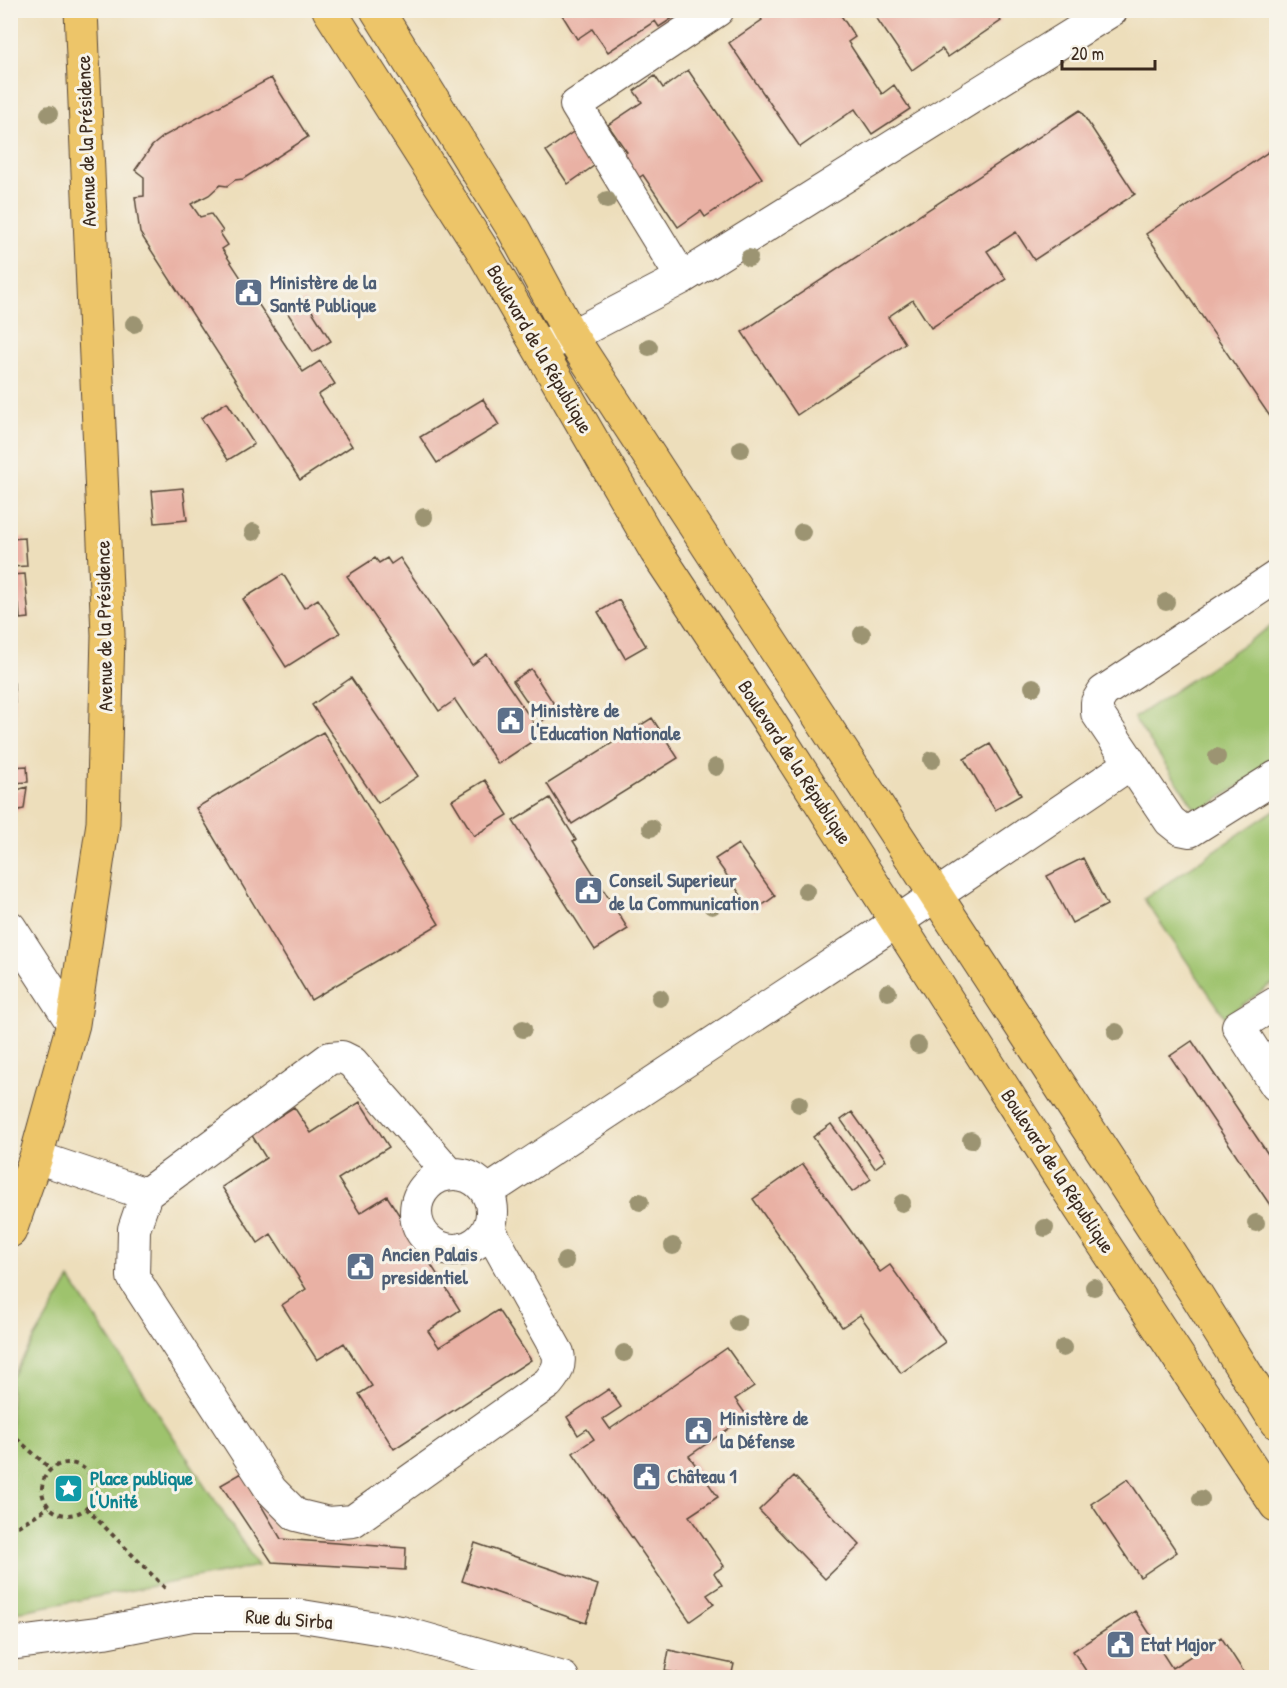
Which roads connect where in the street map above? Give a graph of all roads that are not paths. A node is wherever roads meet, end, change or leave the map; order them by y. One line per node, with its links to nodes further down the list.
1 (81, 10): 22 (main road, Avenue de la Présidence)
2 (329, 10): 7 (main road, Boulevard de la République)
3 (377, 10): 6 (main road, Boulevard de la République)
4 (718, 10): 8 (street)
5 (1112, 10): 8 (street)
6 (514, 230): 7 (main road); 9 (main road, Boulevard de la République)
7 (481, 248): 10 (main road, Boulevard de la République)
8 (682, 278): 9 (street)
9 (571, 336): 10 (street); 11 (main road, Boulevard de la République)
10 (539, 346): 12 (main road, Boulevard de la République)
11 (694, 526): 12 (main road); 14 (main road, Boulevard de la République)
12 (656, 551): 15 (main road, Boulevard de la République)
13 (1276, 577): 16 (street)
14 (807, 696): 15 (main road); 18 (main road, Boulevard de la République)
15 (768, 720): 19 (main road, Boulevard de la République)
16 (1130, 764): 17 (street); 18 (street)
17 (1276, 777)
18 (936, 895): 19 (street); 26 (main road, Boulevard de la République)
19 (898, 921): 27 (street); 29 (main road, Boulevard de la République)
20 (10, 927): 22 (street)
21 (1276, 1003): 23 (street)
22 (73, 1024): 24 (main road, Avenue de la Présidence)
23 (1276, 1085)
24 (36, 1157): 28 (street); 31 (main road, Avenue de la Présidence)
25 (449, 1173): 27 (street); 28 (street); 30 (street)
26 (1120, 1181): 29 (main road); 32 (main road, Boulevard de la République)
27 (488, 1192): 30 (street)
28 (146, 1194): 30 (street)
29 (1080, 1208): 33 (main road, Boulevard de la République)
30 (489, 1230)
31 (10, 1231)
32 (1276, 1422)
33 (1276, 1505)
34 (10, 1644): 35 (street, Rue du Sirba)
35 (563, 1677)

